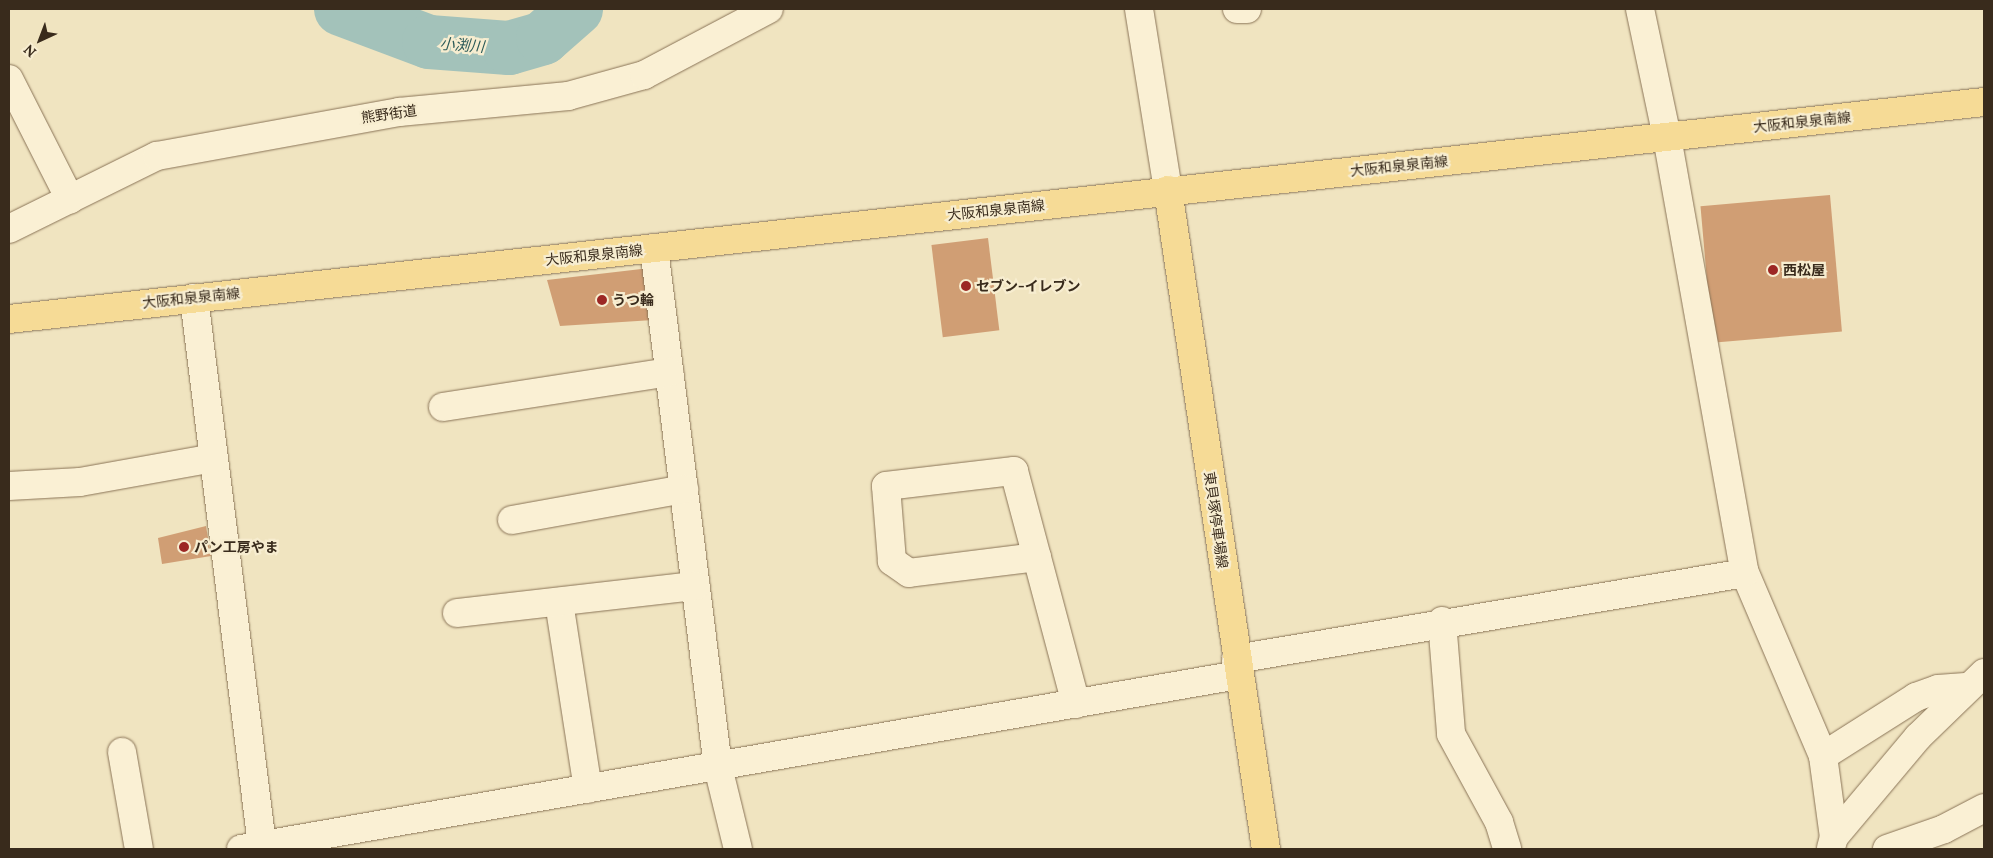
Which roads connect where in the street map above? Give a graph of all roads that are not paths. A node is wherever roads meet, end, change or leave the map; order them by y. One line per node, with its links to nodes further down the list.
1 (769, 9): 10 (street, 熊野街道)
2 (1139, 9): 9 (street)
3 (1238, 9): 4 (street)
4 (1248, 9)
5 (1640, 9): 8 (street)
6 (9, 79): 10 (street)
7 (1984, 102): 8 (main road, 大阪和泉泉南線)
8 (1667, 137): 9 (main road, 大阪和泉泉南線); 22 (street)
9 (1168, 190): 12 (main road, 大阪和泉泉南線); 27 (main road, 東貝塚停車場線)
10 (70, 199): 11 (street, 熊野街道)
11 (9, 229)
12 (654, 248): 13 (main road, 大阪和泉泉南線); 15 (street)
13 (194, 298): 14 (main road, 大阪和泉泉南線); 17 (street)
14 (9, 319)
15 (669, 372): 16 (street); 19 (street)
16 (443, 407)
17 (214, 458): 18 (street); 36 (street)
18 (9, 486)
19 (684, 489): 20 (street); 23 (street)
20 (512, 520)
21 (1036, 557): 21 (street); 29 (street)
22 (1746, 573): 26 (street); 31 (street)
23 (696, 586): 24 (street); 32 (street)
24 (559, 602): 25 (street); 33 (street)
25 (457, 613)
26 (1442, 621): 27 (street); 40 (street)
27 (1237, 667): 29 (street); 39 (main road, 東貝塚停車場線)
28 (1977, 680): 31 (street); 35 (street)
29 (1076, 704): 32 (street)
30 (122, 752): 37 (street)
31 (1823, 756): 35 (street)
32 (718, 767): 33 (street); 38 (street)
33 (588, 789): 36 (street)
34 (1984, 808): 41 (street)
35 (1832, 843)
36 (263, 846)
37 (139, 849)
38 (738, 849)
39 (1266, 849)
40 (1507, 849)
41 (1887, 849)

